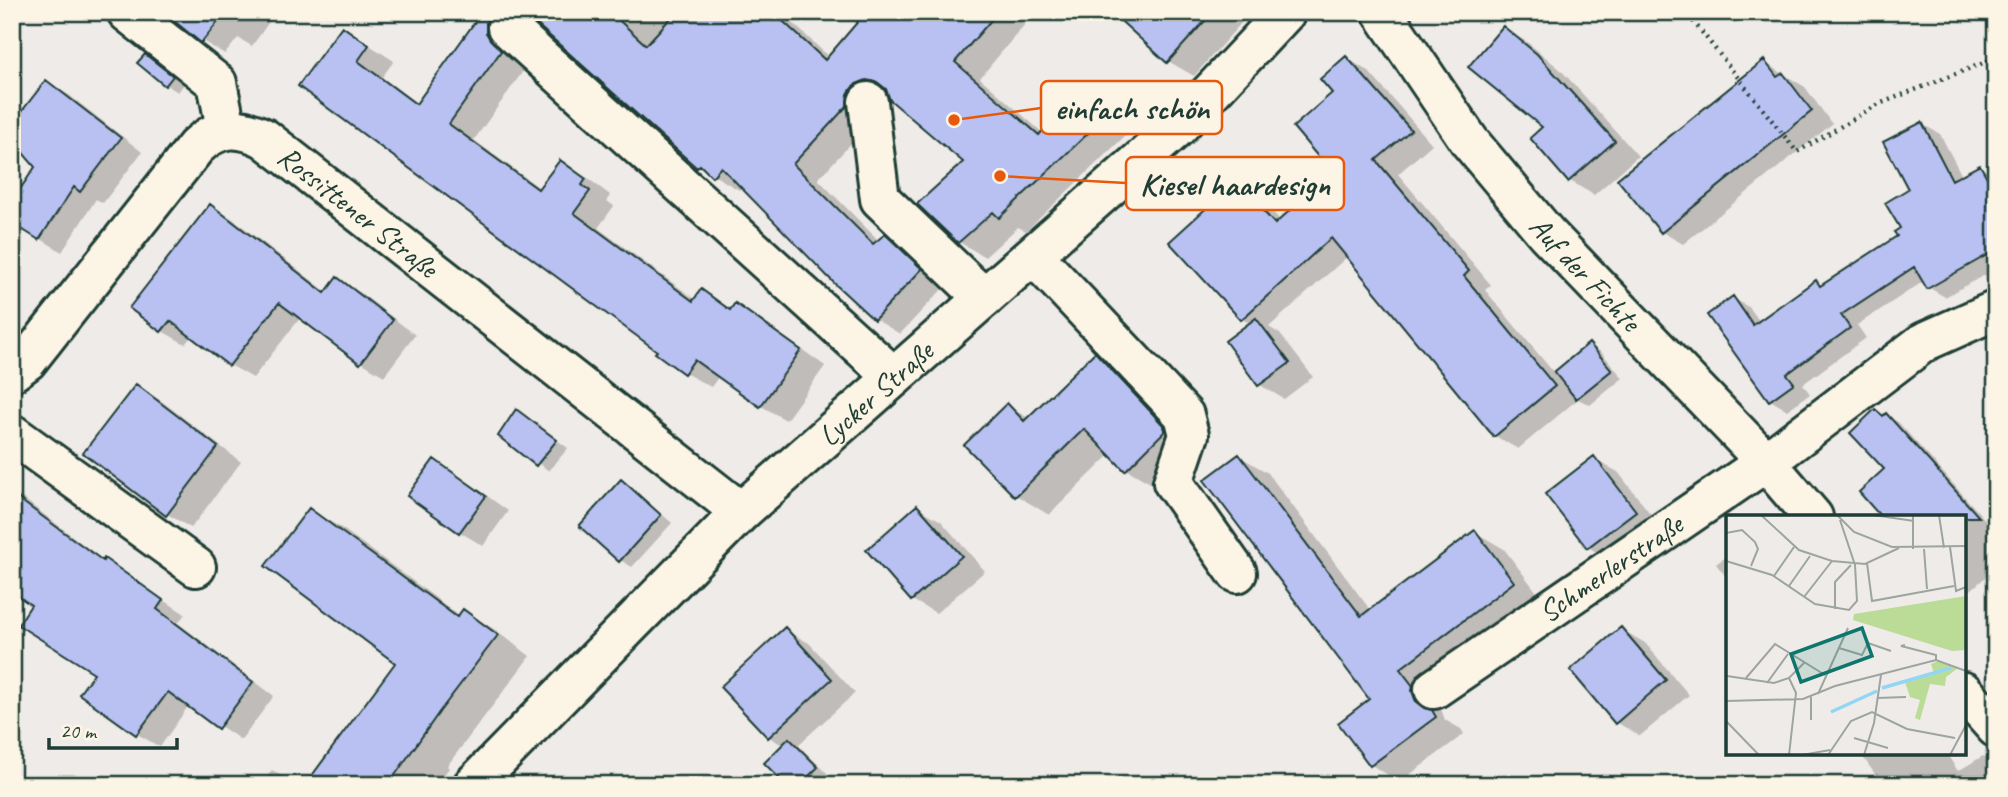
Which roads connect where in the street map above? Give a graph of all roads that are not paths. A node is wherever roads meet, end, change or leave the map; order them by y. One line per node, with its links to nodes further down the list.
1 (127, 12): 6 (street)
2 (1286, 12): 7 (street, Lycker Straße)
3 (1382, 12): 13 (street, Auf der Fichte)
4 (507, 27): 11 (street)
5 (868, 103): 8 (street)
6 (226, 128): 10 (street); 14 (street, Rossittener Straße)
7 (1033, 255): 8 (street, Lycker Straße); 17 (street)
8 (984, 298): 11 (street, Lycker Straße)
9 (1996, 310): 13 (street, Schmerlerstraße)
10 (12, 372)
11 (894, 377): 14 (street, Lycker Straße)
12 (12, 434): 16 (street)
13 (1766, 462): 15 (street, Auf der Fichte); 18 (street, Schmerlerstraße)
14 (741, 512): 21 (street, Lycker Straße)
15 (1811, 515)
16 (196, 567)
17 (1237, 573)
18 (1434, 689)
19 (1966, 694): 20 (street)
20 (1996, 729)
21 (473, 785)

